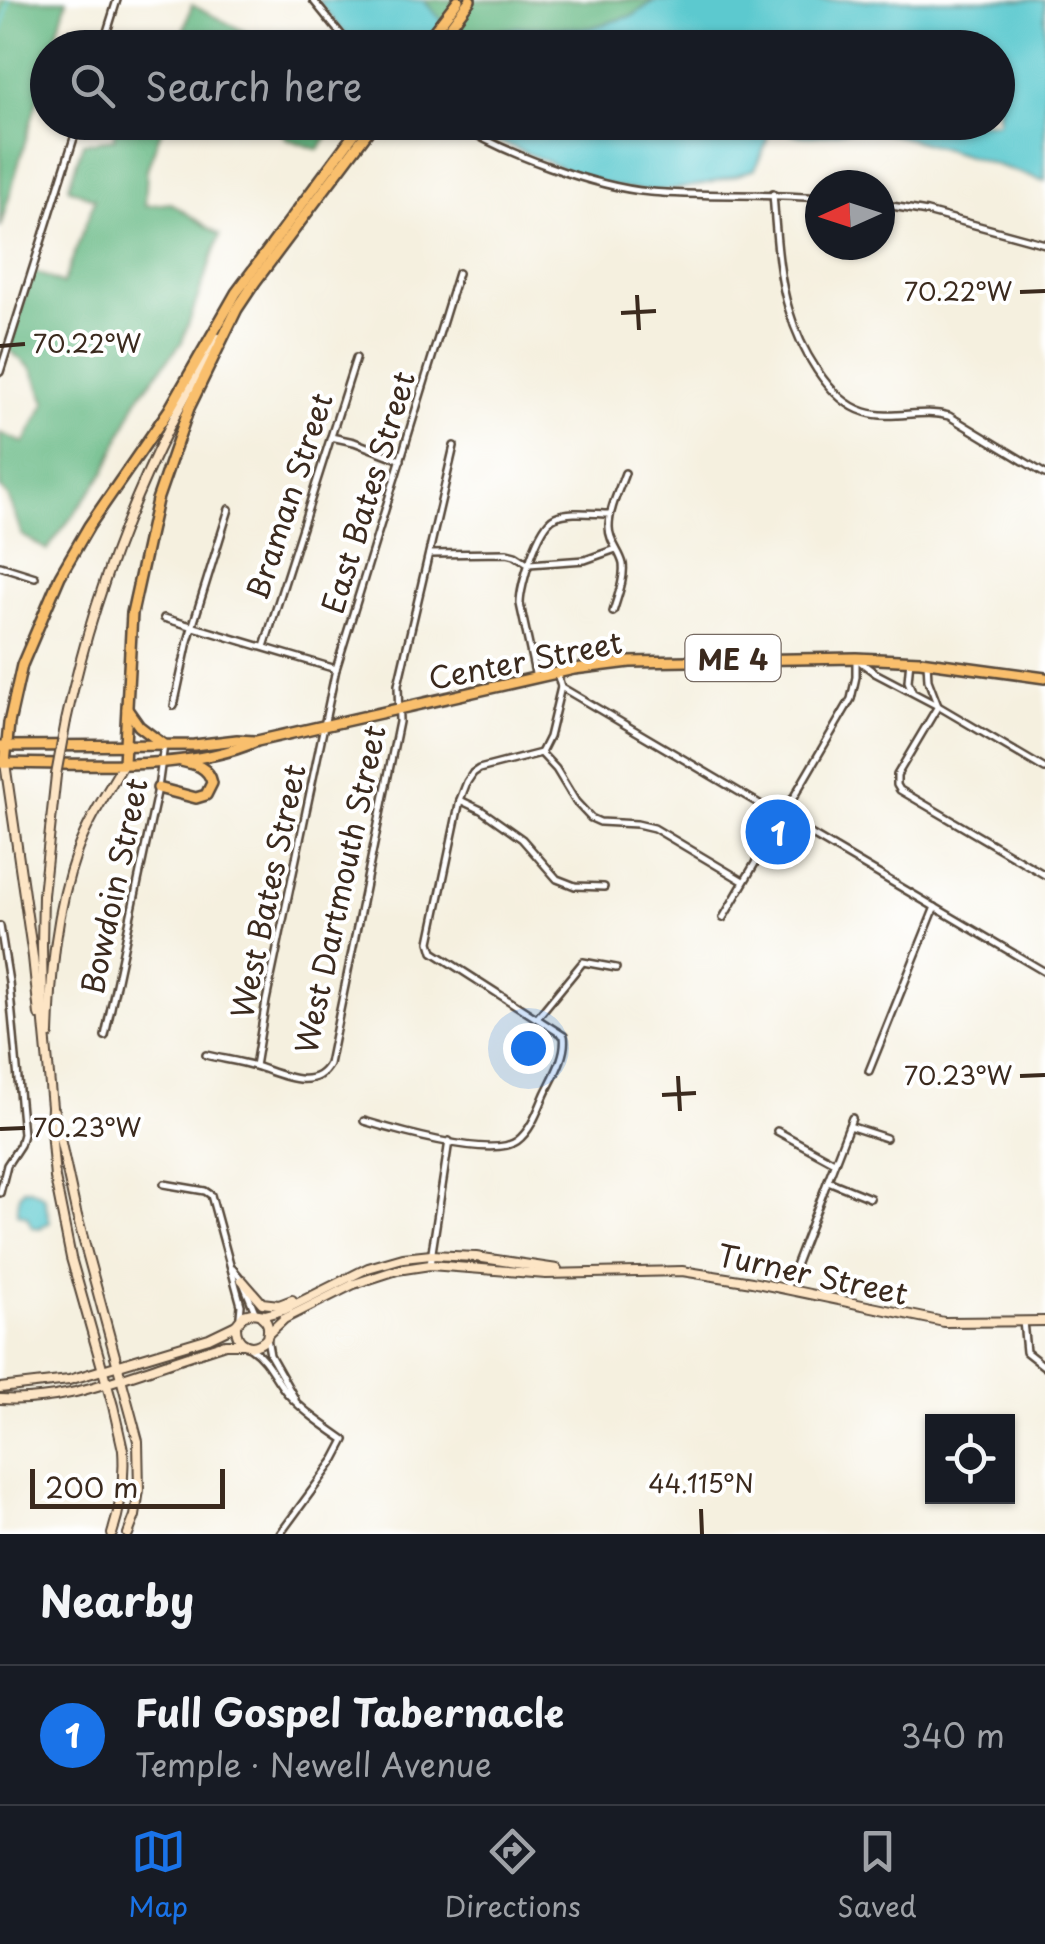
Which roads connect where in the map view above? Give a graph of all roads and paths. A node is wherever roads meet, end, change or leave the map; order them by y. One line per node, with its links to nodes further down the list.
1 (117, 0): 5 (street)
2 (314, 0): 6 (street)
3 (458, 0): 7 (main road)
4 (470, 0): 8 (main road)
5 (108, 30)
6 (338, 30)
7 (439, 30)
8 (443, 30)
9 (73, 140): 20 (street)
10 (350, 140): 21 (main road)
11 (361, 140): 18 (main road)
12 (487, 140): 13 (street)
13 (773, 194): 14 (street); 27 (street)
14 (805, 197)
15 (895, 207): 16 (street)
16 (1045, 244)
17 (458, 273): 25 (street, East Bates Street)
18 (238, 309): 23 (main road); 50 (main road)
19 (356, 358): 22 (street, Braman Street)
20 (0, 372)
21 (182, 387): 23 (main road); 54 (main road)
22 (331, 437): 25 (street); 38 (street, Braman Street)
23 (163, 438): 78 (main road, bridge)
24 (454, 446): 31 (street, West Dartmouth Street)
25 (401, 460): 42 (street, East Bates Street)
26 (625, 474): 29 (street)
27 (1045, 474)
28 (229, 509): 37 (street)
29 (610, 514): 30 (street); 32 (street)
30 (616, 548): 32 (street); 35 (street)
31 (429, 554): 32 (street); 51 (street, West Dartmouth Street)
32 (529, 564): 44 (street)
33 (0, 566): 34 (street)
34 (35, 578)
35 (613, 612)
36 (164, 618): 37 (street)
37 (193, 626): 38 (street); 48 (street)
38 (264, 648): 42 (street)
39 (856, 658): 40 (main road, Center Street / ME 4); 43 (main road, Center Street / ME 4); 47 (street); 65 (street)
40 (910, 660): 41 (main road, Center Street / ME 4); 47 (street)
41 (927, 662): 45 (main road, Center Street / ME 4); 49 (street)
42 (336, 670): 52 (street, East Bates Street)
43 (557, 674): 44 (main road, Center Street / ME 4); 46 (street)
44 (536, 678): 51 (main road, Center Street / ME 4)
45 (1045, 678)
46 (561, 687): 57 (street); 65 (street)
47 (915, 694): 49 (street)
48 (174, 706)
49 (938, 706): 62 (street); 66 (street)
50 (127, 708): 55 (main road); 56 (main road)
51 (398, 710): 52 (main road, Center Street / ME 4); 77 (street, West Dartmouth Street)
52 (324, 726): 53 (main road, Center Street / ME 4); 77 (street, West Bates Street)
53 (257, 741): 56 (main road, Center Street / ME 4); 58 (main road, Center Street / ME 4)
54 (2, 743): 55 (main road, Center Street / ME 4); 61 (main road)
55 (124, 745): 56 (main road, Center Street / ME 4); 59 (main road)
56 (164, 745): 60 (street, Bowdoin Street)
57 (540, 752): 64 (street); 67 (street)
58 (178, 760): 60 (main road, Center Street / ME 4); 63 (main road)
59 (124, 762): 60 (main road, Center Street / ME 4); 61 (main road, Center Street / ME 4); 78 (main road)
60 (162, 762): 63 (street, Bowdoin Street)
61 (2, 763): 78 (main road)
62 (1045, 769)
63 (158, 788): 75 (street, Bowdoin Street)
64 (460, 800): 68 (street); 74 (street)
65 (782, 818): 67 (street); 69 (street)
66 (1045, 875)
67 (744, 882): 70 (street)
68 (604, 886)
69 (935, 907): 73 (street); 79 (street)
70 (723, 918)
71 (0, 926): 90 (street)
72 (616, 968): 74 (street)
73 (1045, 972)
74 (537, 1018): 86 (street)
75 (104, 1036)
76 (206, 1055): 77 (street)
77 (255, 1066)
78 (48, 1068): 80 (main road)
79 (869, 1071)
80 (52, 1107): 103 (main road); 105 (main road)
81 (852, 1118): 83 (street)
82 (364, 1121): 86 (street)
83 (848, 1126): 85 (street); 87 (street)
84 (777, 1131): 87 (street)
85 (886, 1138)
86 (449, 1142): 92 (street)
87 (834, 1162): 88 (street)
88 (828, 1181): 91 (street); 96 (street)
89 (164, 1184): 93 (street)
90 (0, 1192)
91 (870, 1198)
92 (431, 1260): 94 (main road, Turner Street); 96 (main road, Turner Street); 101 (main road, Turner Street)
93 (232, 1266): 95 (street); 100 (street)
94 (356, 1274): 95 (main road); 97 (main road, Turner Street)
95 (242, 1280): 97 (street)
96 (786, 1289): 99 (main road, Turner Street)
97 (258, 1314): 100 (main road); 101 (main road)
98 (1045, 1320): 99 (main road, Turner Street)
99 (1023, 1321): 104 (street)
100 (238, 1322): 102 (main road); 103 (main road)
101 (268, 1335): 102 (main road); 110 (street)
102 (245, 1345): 106 (main road); 110 (street)
103 (118, 1365): 105 (main road); 106 (main road)
104 (1045, 1367)
105 (103, 1370): 107 (main road); 108 (main road)
106 (122, 1379): 108 (main road); 112 (main road)
107 (0, 1384)
108 (107, 1384): 109 (main road); 111 (main road)
109 (0, 1399)
110 (298, 1406): 113 (street)
111 (112, 1534)
112 (128, 1534)
113 (280, 1534)

